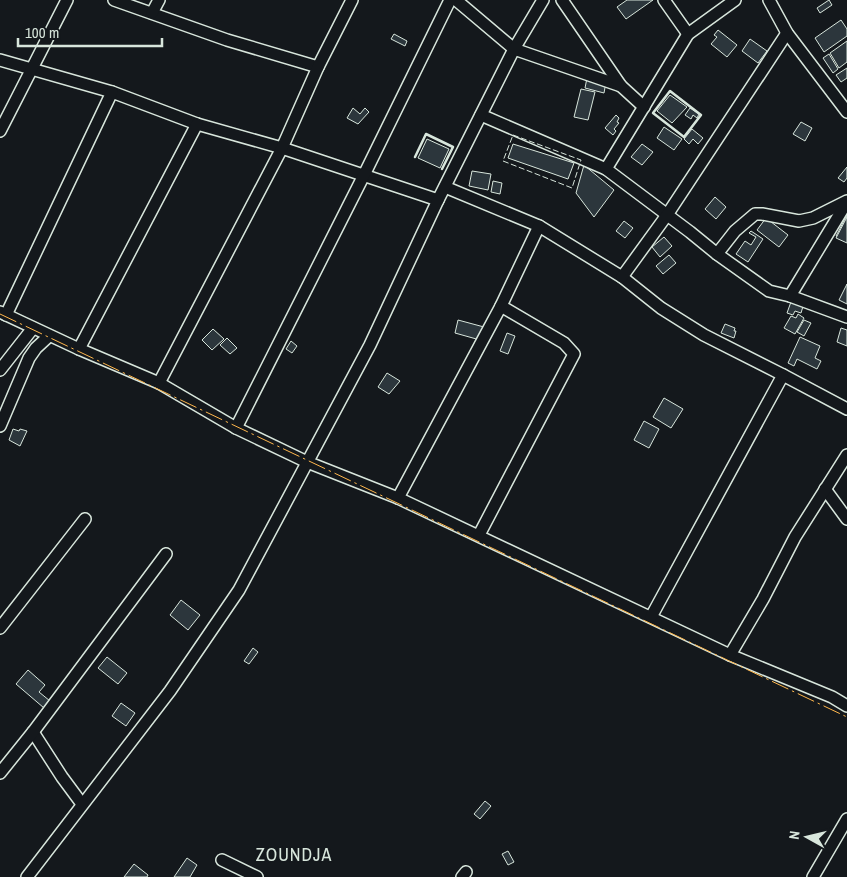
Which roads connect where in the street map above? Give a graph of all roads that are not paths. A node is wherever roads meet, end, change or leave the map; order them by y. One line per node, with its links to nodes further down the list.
1 (67, 0): 18 (street)
2 (114, 0): 12 (street)
3 (159, 0): 12 (street)
4 (352, 0): 17 (street)
5 (450, 0): 28 (street)
6 (456, 0): 15 (street)
7 (544, 0): 15 (street)
8 (562, 0): 19 (street)
9 (664, 0): 14 (street)
10 (735, 0): 14 (street)
11 (769, 0): 13 (street)
12 (152, 13): 17 (street)
13 (787, 33): 22 (street); 32 (street)
14 (688, 34): 21 (street)
15 (514, 49): 19 (street); 23 (street)
16 (0, 60): 18 (street)
17 (318, 68): 26 (street)
18 (31, 69): 20 (street); 25 (street)
19 (621, 86): 21 (street)
20 (112, 92): 24 (street); 38 (street)
21 (644, 107): 27 (street)
22 (847, 112)
23 (481, 115): 27 (street); 29 (street)
24 (196, 124): 26 (street); 42 (street)
25 (0, 131)
26 (282, 148): 28 (street); 45 (street)
27 (606, 168): 32 (street)
28 (364, 175): 30 (street); 48 (street)
29 (445, 187): 30 (street); 33 (street)
30 (438, 200): 50 (street)
31 (847, 202): 34 (street); 36 (street)
32 (667, 215): 34 (street); 35 (street)
33 (538, 226): 35 (street); 37 (street)
34 (717, 254): 36 (street)
35 (622, 277): 44 (street)
36 (790, 296): 39 (street)
37 (501, 306): 52 (street); 55 (street)
38 (3, 314): 40 (street)
39 (847, 317)
40 (33, 328): 41 (street); 43 (street)
41 (49, 336): 42 (street); 47 (street)
42 (79, 349): 45 (street)
43 (0, 370)
44 (783, 375): 46 (street); 57 (street)
45 (159, 382): 48 (street)
46 (847, 410)
47 (0, 426)
48 (236, 428): 50 (street)
49 (847, 455): 51 (street)
50 (307, 462): 52 (street); 63 (street)
51 (825, 489): 54 (street); 59 (street)
52 (398, 498): 55 (street)
53 (85, 519): 58 (street)
54 (847, 519)
55 (479, 535): 57 (street)
56 (166, 554): 61 (street)
57 (651, 617): 59 (street)
58 (0, 628)
59 (730, 655): 60 (street)
60 (847, 706)
61 (33, 732): 62 (street); 63 (street)
62 (0, 773)
63 (82, 804): 66 (street)
64 (847, 819): 68 (street)
65 (222, 860): 67 (street)
66 (27, 877)
67 (257, 877)
68 (813, 877)

